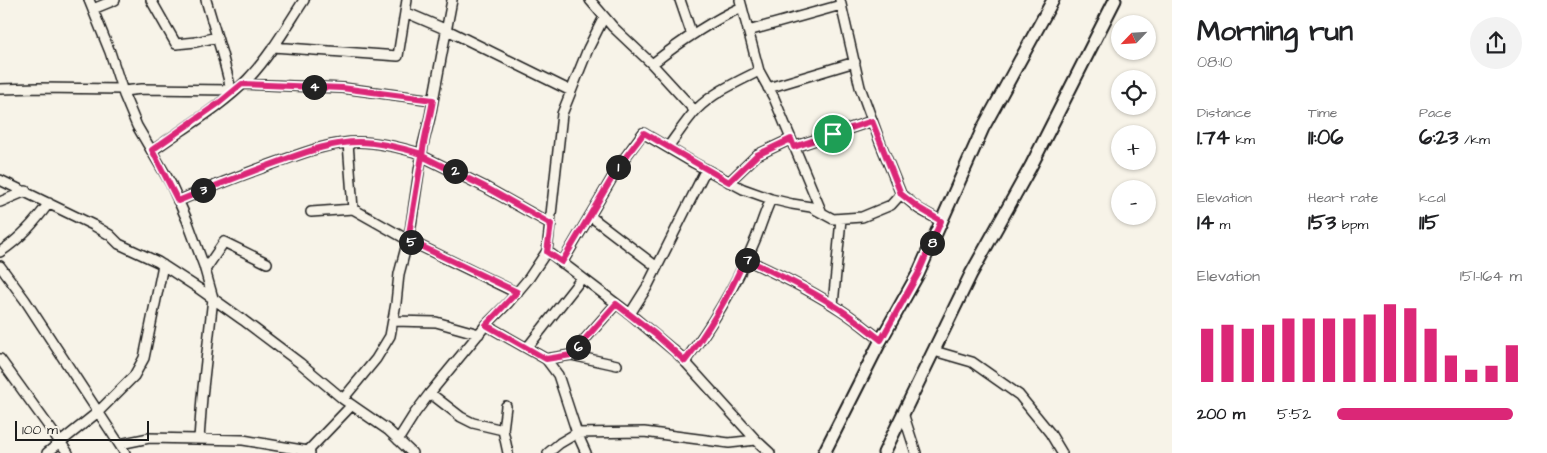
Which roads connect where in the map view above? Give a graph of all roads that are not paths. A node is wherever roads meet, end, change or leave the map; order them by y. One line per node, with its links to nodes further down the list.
1 (89, 0): 14 (street)
2 (115, 0): 14 (street)
3 (151, 0): 20 (street)
4 (206, 0): 20 (street)
5 (304, 0): 21 (street)
6 (407, 0): 15 (street)
7 (452, 0): 17 (street)
8 (590, 0): 16 (street)
9 (680, 0): 19 (street)
10 (1053, 0): 53 (main road)
11 (1115, 0): 76 (main road)
12 (840, 3): 18 (street); 22 (street)
13 (741, 4): 18 (street); 19 (street)
14 (93, 10): 28 (street)
15 (405, 12): 17 (street); 21 (street)
16 (604, 17): 23 (street); 29 (street)
17 (447, 30): 29 (street); 31 (street)
18 (748, 31): 24 (street)
19 (692, 35): 23 (street)
20 (217, 36): 30 (street)
21 (273, 47): 25 (street)
22 (855, 62): 26 (street); 33 (street)
23 (652, 64): 32 (street)
24 (759, 71): 26 (street); 32 (street)
25 (242, 84): 30 (street); 31 (street)
26 (768, 88): 35 (street)
27 (0, 89): 28 (street)
28 (123, 90): 30 (street); 37 (street)
29 (571, 91): 54 (street)
30 (231, 92): 37 (street)
31 (433, 100): 38 (street)
32 (696, 110): 36 (street)
33 (872, 121): 35 (street); 43 (street)
34 (348, 143): 38 (street); 45 (street); 48 (street)
35 (792, 143): 41 (street); 50 (street)
36 (668, 147): 39 (street); 51 (street)
37 (152, 150): 45 (street)
38 (422, 155): 54 (street); 55 (street)
39 (706, 169): 41 (street); 63 (street)
40 (0, 180): 42 (street)
41 (729, 182): 44 (street)
42 (26, 191): 46 (street); 47 (street)
43 (901, 194): 52 (street); 53 (street)
44 (771, 198): 50 (street); 58 (street)
45 (178, 201): 64 (street)
46 (0, 202)
47 (50, 203): 56 (street); 61 (street)
48 (353, 208): 49 (street); 55 (street)
49 (311, 212)
50 (822, 213): 52 (street)
51 (590, 216): 59 (street); 63 (street)
52 (841, 219): 69 (street)
53 (941, 221): 74 (main road)
54 (551, 224): 57 (street)
55 (408, 240): 66 (street); 71 (street)
56 (0, 252)
57 (547, 252): 59 (street); 66 (street)
58 (745, 259): 69 (street); 80 (street)
59 (562, 262): 65 (street)
60 (267, 263): 64 (street)
61 (163, 265): 67 (street); 86 (street)
62 (0, 266): 86 (street)
63 (657, 267): 70 (street)
64 (205, 270): 67 (street)
65 (582, 278): 68 (street); 75 (street)
66 (517, 292): 72 (street)
67 (213, 298): 83 (street); 90 (street)
68 (616, 304): 70 (street); 77 (street)
69 (833, 305): 74 (street)
70 (630, 314): 80 (street)
71 (393, 321): 73 (street); 83 (street)
72 (486, 325): 73 (street); 75 (street)
73 (479, 334): 82 (street)
74 (881, 340): 104 (main road)
75 (527, 348): 79 (street)
76 (934, 351): 87 (main road); 107 (street)
77 (571, 355): 79 (street); 81 (street)
78 (0, 359): 93 (street)
79 (546, 359): 89 (street)
80 (685, 361): 92 (street)
81 (617, 365)
82 (430, 393): 88 (street); 91 (street)
83 (343, 400): 84 (street)
84 (352, 405): 91 (street); 95 (street)
85 (506, 406): 88 (street)
86 (98, 412): 93 (street); 94 (street)
87 (903, 413): 105 (main road); 106 (street)
88 (503, 430): 100 (street)
89 (577, 433): 92 (street); 101 (street); 102 (street)
90 (199, 438): 94 (street); 95 (street)
91 (398, 440): 99 (street)
92 (756, 440): 103 (street)
93 (61, 442): 96 (street); 97 (street)
94 (120, 444): 98 (street)
95 (308, 452)
96 (47, 453)
97 (68, 453)
98 (125, 453)
99 (412, 453)
100 (508, 453)
101 (548, 453)
102 (586, 453)
103 (770, 453)
104 (824, 453)
105 (884, 453)
106 (916, 453)
107 (1062, 453)

